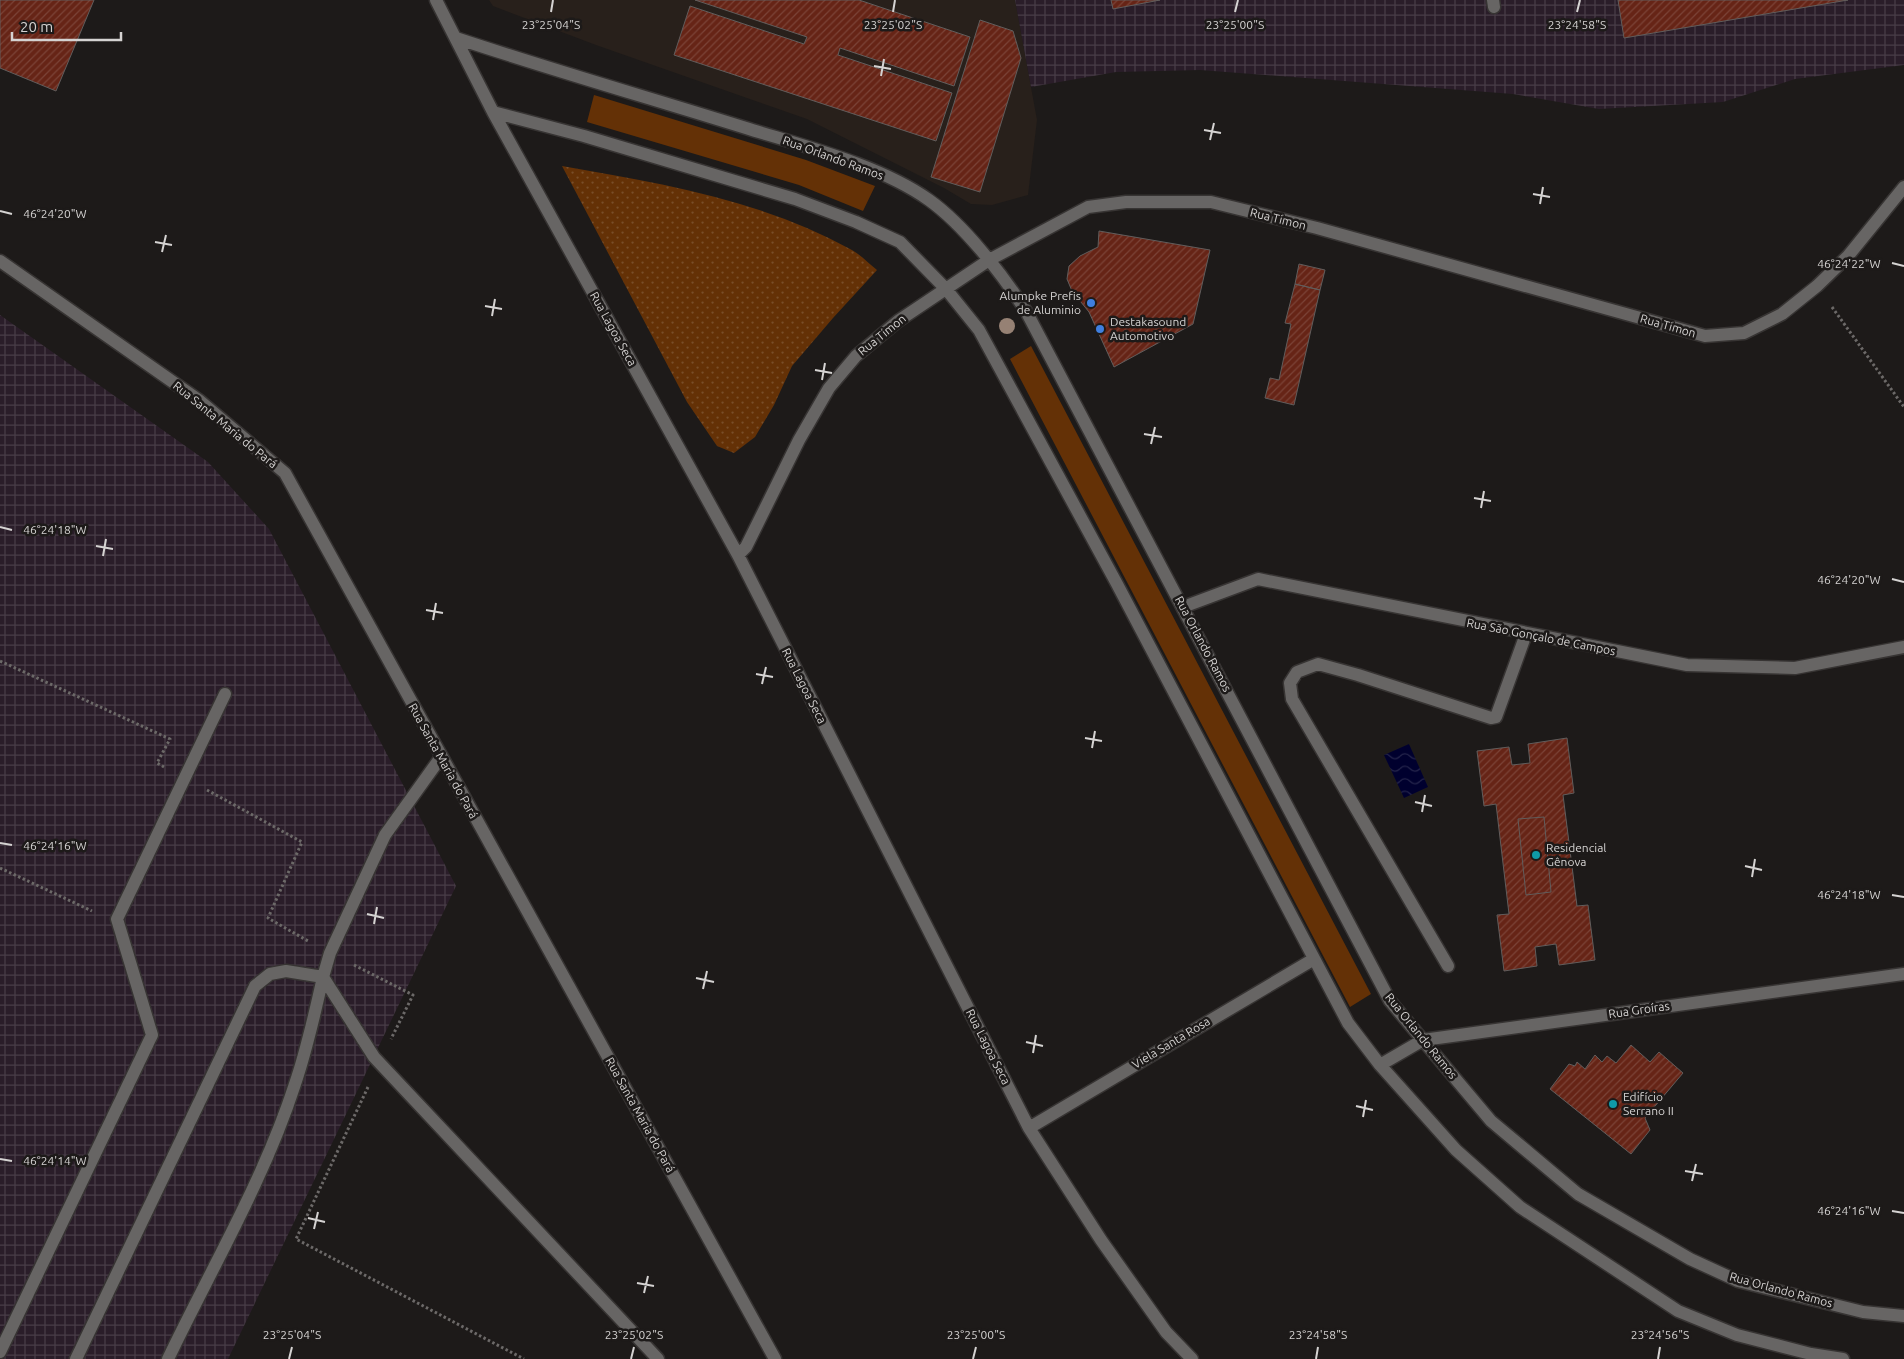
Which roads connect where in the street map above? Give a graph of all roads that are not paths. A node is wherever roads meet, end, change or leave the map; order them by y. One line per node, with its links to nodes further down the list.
1 (436, 0): 2 (street, Rua Lagoa Seca)
2 (456, 38): 3 (street, Rua Lagoa Seca); 6 (street, Rua Orlando Ramos)
3 (493, 112): 7 (street); 8 (street, Rua Lagoa Seca)
4 (1904, 187): 6 (street, Rua Timon)
5 (0, 260): 13 (street, Rua Santa Maria do Pará)
6 (988, 260): 7 (street, Rua Timon); 9 (street, Rua Orlando Ramos)
7 (946, 289): 8 (street, Rua Timon); 14 (street)
8 (738, 555): 20 (street, Rua Lagoa Seca)
9 (1183, 606): 10 (street, Rua São Gonçalo de Campos); 18 (street, Rua Orlando Ramos)
10 (1526, 634): 11 (street, Rua São Gonçalo de Campos); 15 (street)
11 (1904, 647)
12 (225, 694): 22 (street)
13 (441, 757): 17 (street); 26 (street, Rua Santa Maria do Pará)
14 (1314, 959): 19 (street); 20 (street, Viela Santa Rosa)
15 (1448, 966)
16 (1904, 974): 18 (street, Rua Groíras)
17 (322, 978): 23 (street); 24 (street); 25 (street)
18 (1423, 1040): 19 (street, Rua Groíras); 21 (street, Rua Orlando Ramos)
19 (1380, 1065): 28 (street)
20 (1029, 1128): 27 (street, Rua Lagoa Seca)
21 (1904, 1316)
22 (0, 1352)
23 (76, 1359)
24 (168, 1359)
25 (658, 1359)
26 (775, 1359)
27 (1192, 1359)
28 (1843, 1359)

